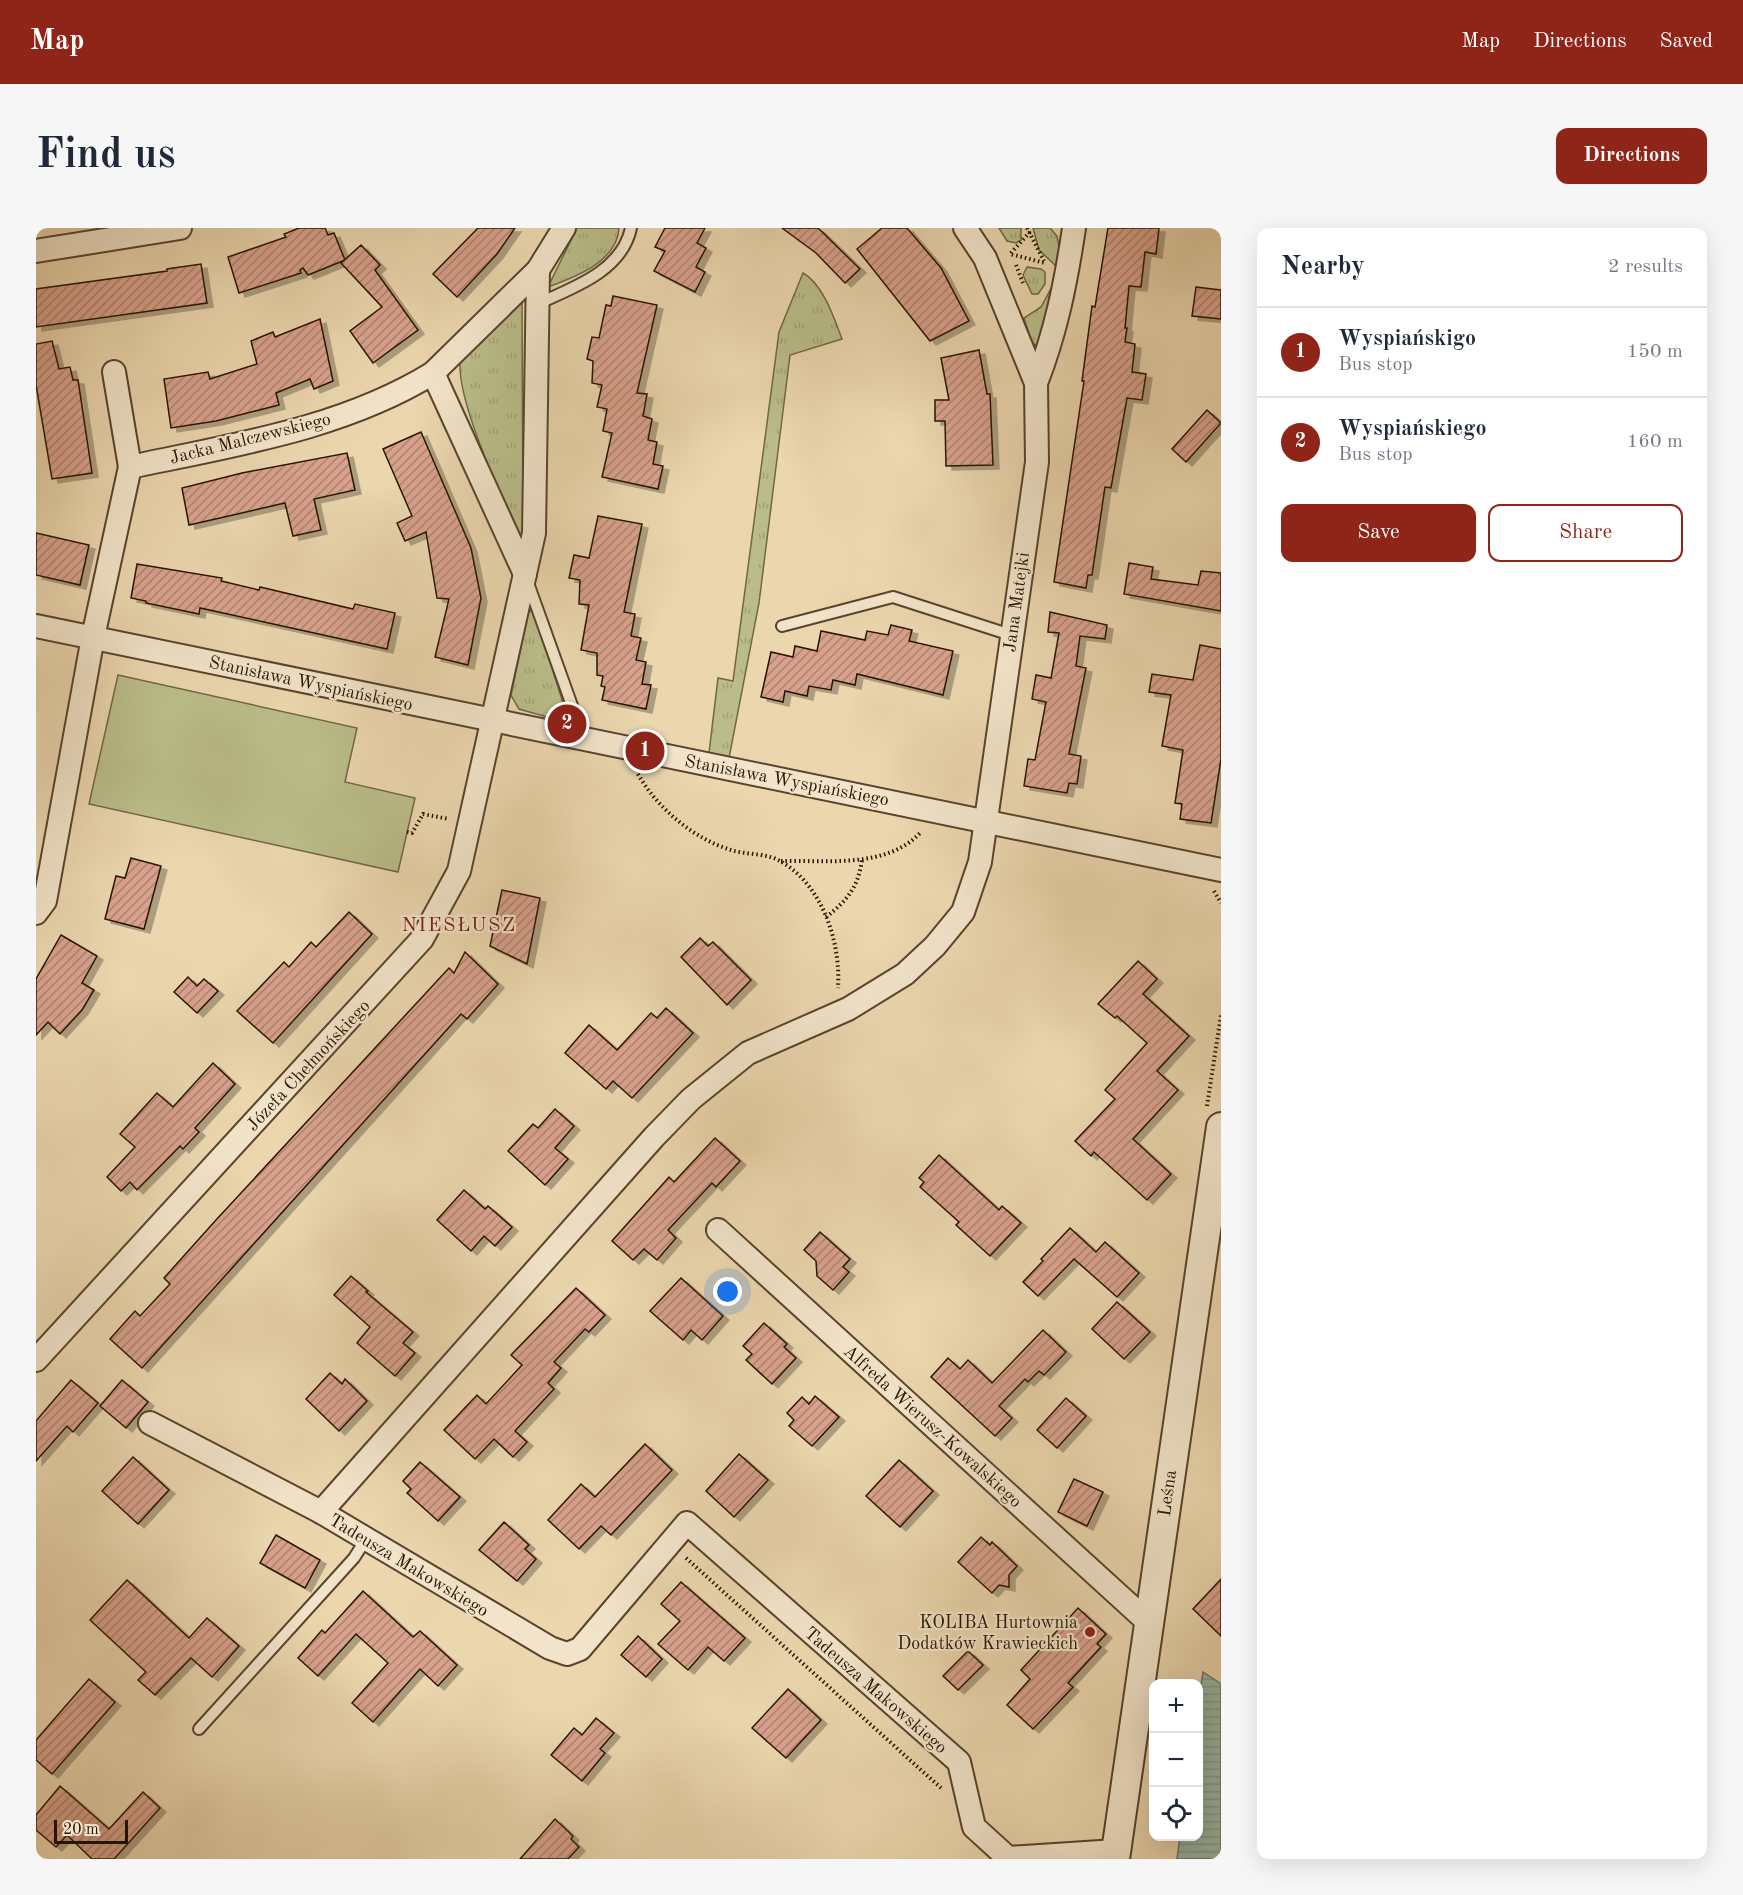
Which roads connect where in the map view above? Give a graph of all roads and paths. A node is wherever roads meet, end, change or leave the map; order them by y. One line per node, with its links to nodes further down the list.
1 (180, 228): 7 (street)
2 (564, 228): 10 (street, Jacka Malczewskiego)
3 (631, 228): 11 (lane)
4 (965, 228): 14 (street, Jana Matejki)
5 (1074, 228): 14 (street, Jana Matejki)
6 (1028, 230): 8 (path); 8 (path)
7 (36, 251)
8 (1044, 261): 9 (path)
9 (1047, 267)
10 (538, 270): 11 (street); 13 (street, Jacka Malczewskiego)
11 (537, 305): 16 (street)
12 (114, 372): 15 (street)
13 (433, 373): 15 (street, Jacka Malczewskiego); 16 (street)
14 (1036, 383): 19 (street, Jana Matejki)
15 (130, 467): 20 (street)
16 (525, 574): 21 (street); 22 (lane)
17 (36, 626): 20 (street, Stanisława Wyspiańskiego)
18 (782, 626): 19 (lane)
19 (1011, 635): 24 (street, Jana Matejki)
20 (93, 638): 21 (street, Stanisława Wyspiańskiego); 31 (street)
21 (494, 720): 22 (street, Stanisława Wyspiańskiego); 25 (street, Józefa Chełmońskiego)
22 (584, 738): 24 (street, Stanisława Wyspiańskiego)
23 (637, 772): 29 (path)
24 (988, 821): 30 (street, Stanisława Wyspiańskiego); 38 (street, Tadeusza Makowskiego)
25 (470, 824): 27 (path); 36 (street, Józefa Chełmońskiego)
26 (922, 831): 28 (path)
27 (407, 832)
28 (862, 859): 29 (path); 32 (path)
29 (780, 861): 32 (path)
30 (1221, 870)
31 (36, 914)
32 (826, 917): 33 (path)
33 (838, 990)
34 (1221, 1127): 40 (street, Leśna)
35 (718, 1230): 40 (street, Alfreda Wierusz-Kowalskiego)
36 (36, 1360)
37 (150, 1423): 38 (street)
38 (321, 1512): 39 (street, Tadeusza Makowskiego)
39 (366, 1539): 41 (lane); 42 (street, Tadeusza Makowskiego)
40 (1148, 1622): 42 (street, Leśna)
41 (199, 1729)
42 (1115, 1855)

